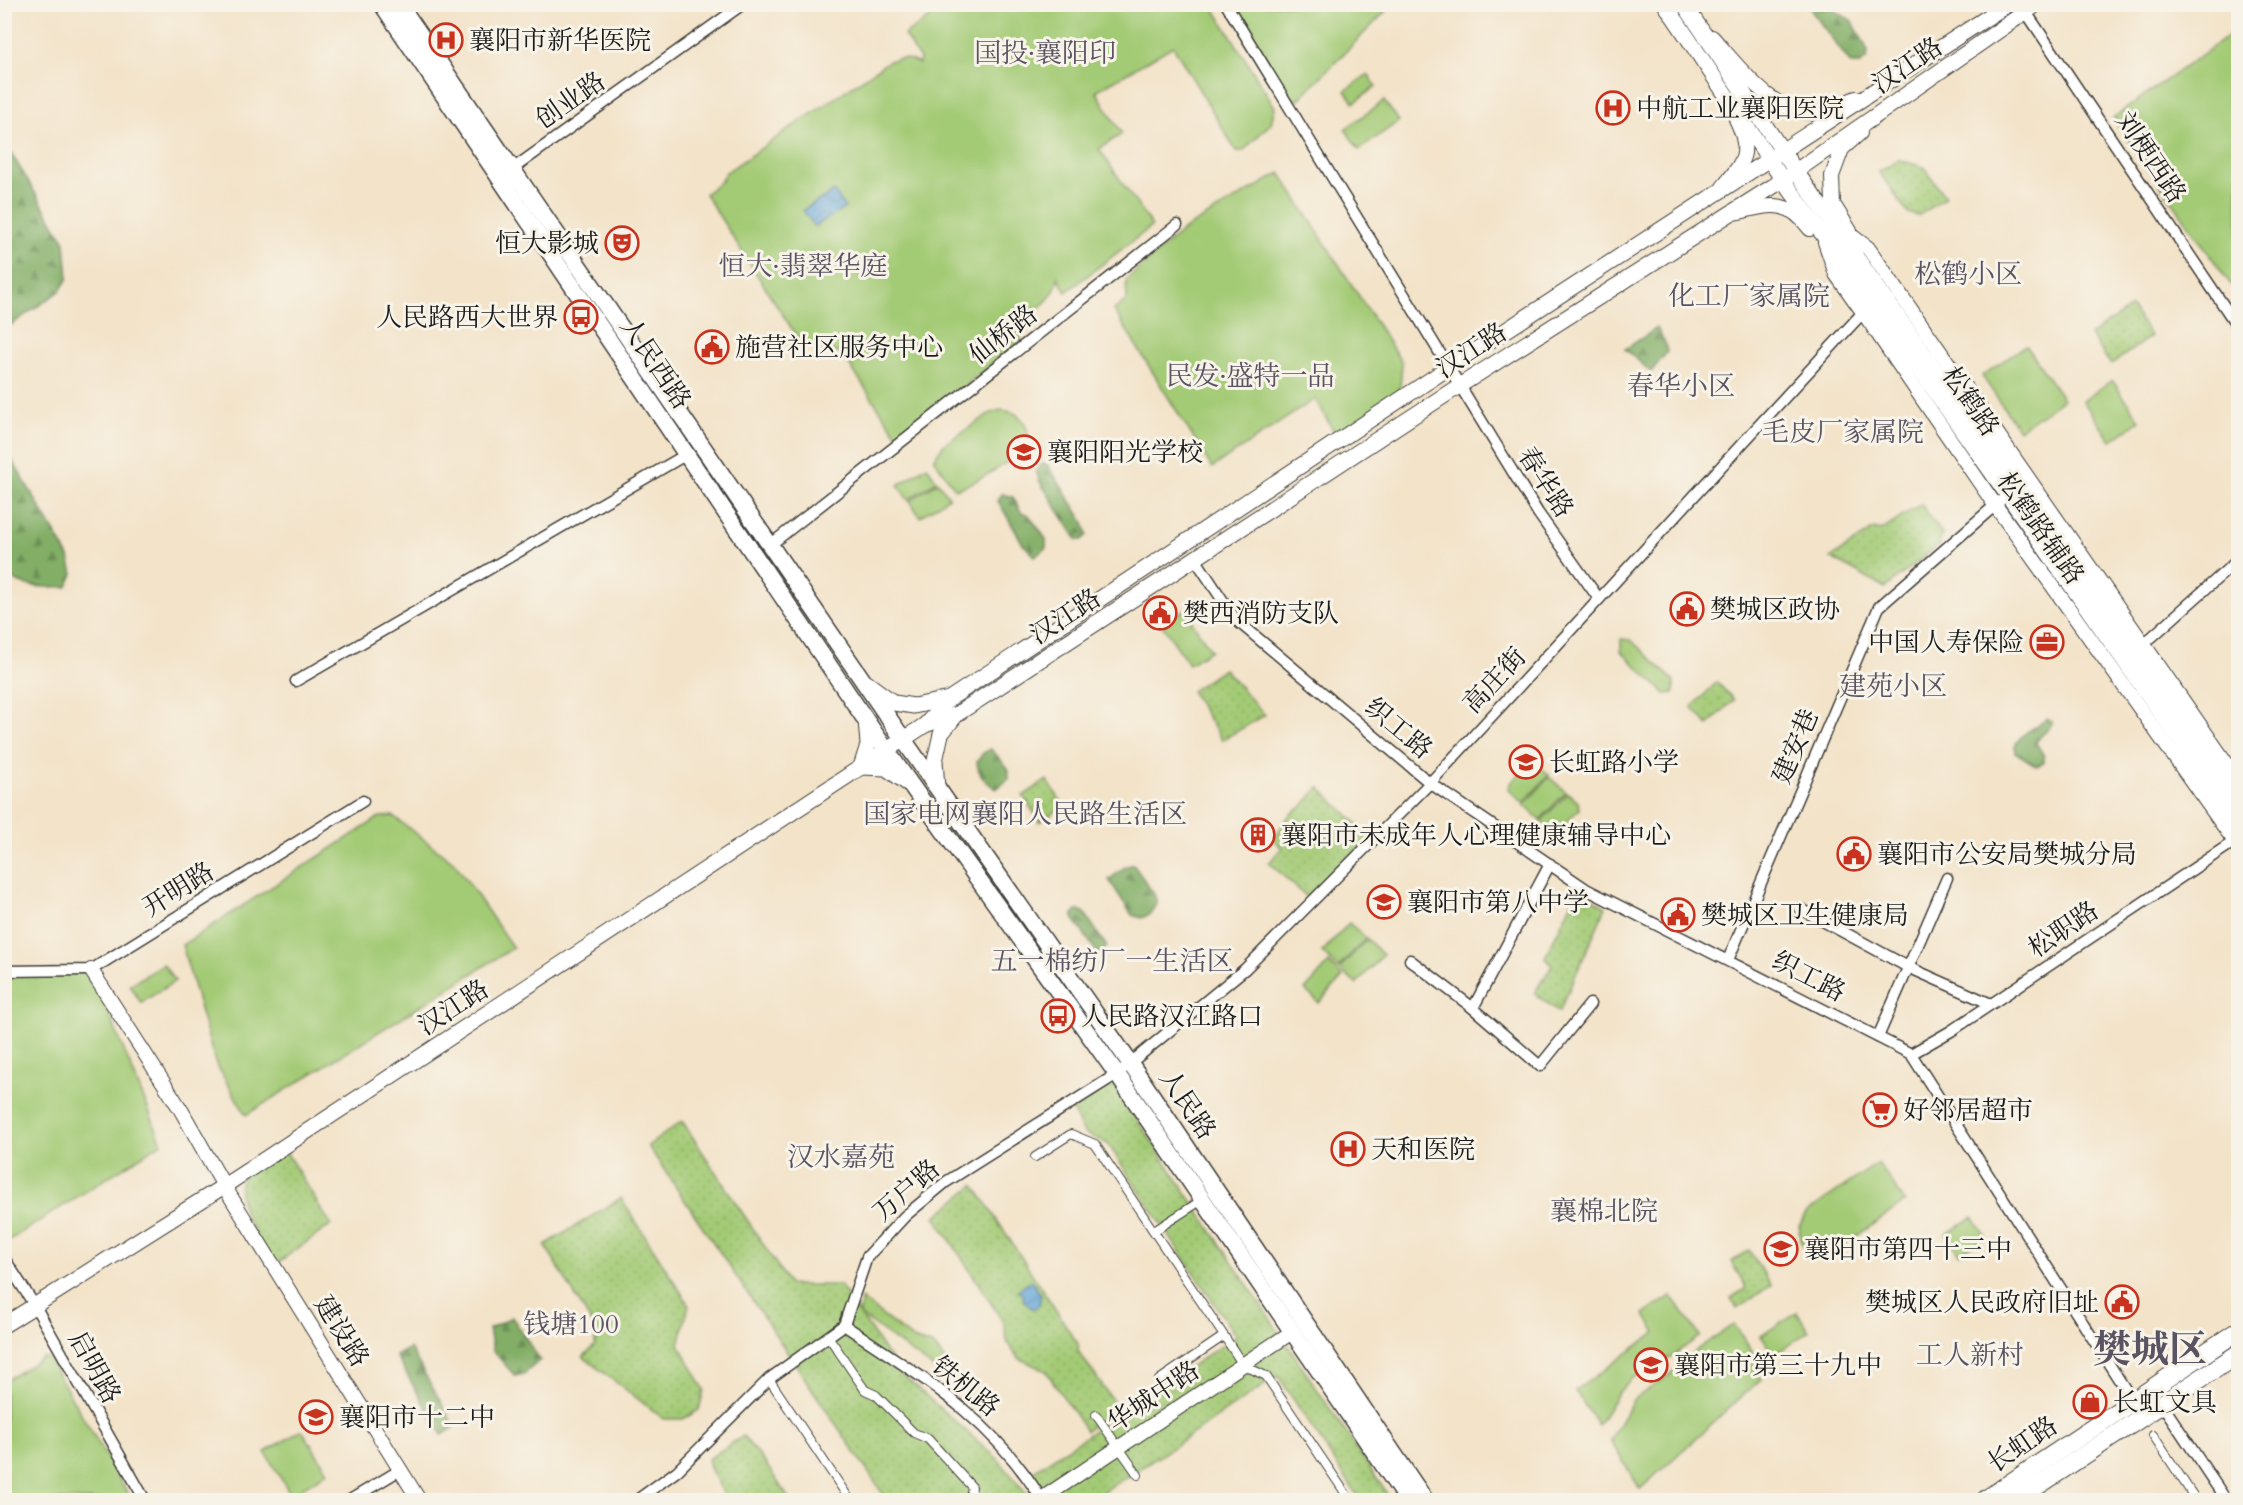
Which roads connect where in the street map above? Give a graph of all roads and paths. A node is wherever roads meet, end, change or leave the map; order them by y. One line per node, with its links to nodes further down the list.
1 (382, 4): 26 (main road, 人民西路)
2 (399, 4): 13 (main road, 人民西路)
3 (743, 4): 13 (street, 创业路)
4 (1226, 4): 24 (street)
5 (1665, 4): 9 (main road, 松鹤路)
6 (2008, 4): 10 (main road, 汉江路)
7 (1685, 7): 10 (street); 12 (main road, 松鹤路)
8 (2032, 8): 11 (main road, 汉江路); 22 (street, 刘梗西路)
9 (1719, 84): 12 (main road, 松鹤路); 15 (street)
10 (1870, 94): 12 (main road, 汉江路)
11 (1884, 109): 14 (main road, 汉江路); 19 (street)
12 (1777, 156): 14 (main road, 松鹤路); 15 (main road, 汉江路)
13 (511, 170): 29 (main road, 人民西路)
14 (1789, 175): 16 (main road, 汉江路); 18 (main road, 松鹤路)
15 (1717, 195): 24 (main road, 汉江路)
16 (1729, 214): 20 (street); 25 (main road, 汉江路)
17 (1177, 225): 29 (street, 仙桥路)
18 (1825, 225): 19 (street); 20 (street, 松鹤路辅路); 21 (main road, 松鹤路)
19 (1855, 238): 23 (street)
20 (1829, 255): 21 (street, 松鹤路辅路)
21 (1872, 302): 23 (main road, 松鹤路); 27 (main road, 松鹤路); 28 (street, 松鹤路辅路); 32 (street, 高庄街)
22 (2238, 327)
23 (1922, 338): 33 (main road, 松鹤路)
24 (1448, 368): 25 (street); 36 (main road, 汉江路)
25 (1459, 386): 30 (main road, 汉江路); 32 (street, 春华路)
26 (687, 454): 34 (street); 39 (main road, 人民西路)
27 (2007, 494): 28 (street, 建安巷); 33 (main road, 松鹤路)
28 (1995, 505): 33 (street, 松鹤路辅路); 56 (street, 建安巷)
29 (770, 545): 35 (main road, 人民西路)
30 (1196, 560): 38 (main road, 汉江路); 45 (street, 织工路)
31 (2238, 560): 33 (street)
32 (1599, 599): 45 (street, 高庄街)
33 (2127, 655): 37 (main road, 松鹤路); 37 (street, 松鹤路辅路)
34 (296, 681)
35 (866, 683): 36 (main road); 41 (main road, 人民西路)
36 (950, 699): 40 (main road, 汉江路)
37 (2166, 709): 44 (street, 松鹤路辅路); 48 (main road, 松鹤路); 50 (main road, 松鹤路); 51 (street, 松鹤路辅路)
38 (957, 714): 40 (main road, 汉江路); 47 (main road)
39 (866, 720): 42 (main road, 人民西路); 43 (main road)
40 (925, 725): 41 (main road, 汉江路)
41 (903, 739): 42 (main road, 汉江路); 47 (main road, 人民路)
42 (886, 750): 43 (main road, 汉江路); 46 (main road, 人民路)
43 (861, 767): 46 (main road); 68 (main road, 汉江路)
44 (2238, 780)
45 (1430, 783): 52 (street, 织工路); 65 (street, 高庄街)
46 (912, 787): 66 (main road, 人民路)
47 (937, 787): 65 (main road, 人民路)
48 (2238, 800)
49 (363, 801): 58 (street, 开明路)
50 (2238, 824)
51 (2237, 843): 61 (street, 松职路)
52 (1550, 864): 56 (street, 织工路); 62 (street)
53 (1947, 878): 57 (street)
54 (1799, 908): 57 (street)
55 (1410, 960): 62 (street)
56 (1728, 960): 63 (street, 织工路)
57 (1908, 968): 61 (street); 63 (street)
58 (91, 970): 59 (street); 68 (street, 建设路)
59 (4, 971)
60 (1590, 1004): 62 (street)
61 (1991, 1004): 64 (street, 松职路)
62 (1473, 1008)
63 (1878, 1037): 64 (street, 织工路)
64 (1911, 1054): 83 (street)
65 (1130, 1063): 66 (street, 高庄街); 99 (main road, 人民路)
66 (1117, 1074): 69 (main road, 人民路); 74 (street, 万户路)
67 (1035, 1157): 70 (street)
68 (224, 1186): 72 (main road, 汉江路); 88 (street, 建设路)
69 (1202, 1200): 70 (street); 76 (main road, 人民路)
70 (1154, 1231): 78 (street)
71 (4, 1258): 72 (street, 启明路)
72 (35, 1306): 73 (main road, 汉江路); 90 (street, 启明路)
73 (4, 1325)
74 (844, 1325): 77 (street); 96 (street, 铁机路)
75 (2238, 1331): 83 (highway, 长虹路)
76 (1292, 1332): 80 (street, 华城中路); 98 (main road, 人民路)
77 (828, 1336): 81 (street); 95 (street)
78 (1224, 1336): 80 (street); 82 (street)
79 (2238, 1354): 84 (highway, 长虹路)
80 (1243, 1365): 87 (street, 华城中路); 97 (street)
81 (769, 1379): 93 (street); 94 (street)
82 (1159, 1380)
83 (2132, 1400): 100 (highway, 长虹路)
84 (2162, 1404): 101 (highway, 长虹路); 103 (street)
85 (1096, 1415): 87 (street)
86 (2153, 1435): 102 (street)
87 (1119, 1448): 89 (street); 96 (street, 华城中路)
88 (400, 1470): 91 (street); 92 (street, 建设路)
89 (1138, 1475)
90 (145, 1500)
91 (350, 1500)
92 (419, 1500)
93 (637, 1500)
94 (850, 1500)
95 (969, 1500)
96 (1041, 1500)
97 (1350, 1500)
98 (1407, 1500)
99 (1425, 1500)
100 (1985, 1500)
101 (2016, 1500)
102 (2196, 1500)
103 (2226, 1500)

